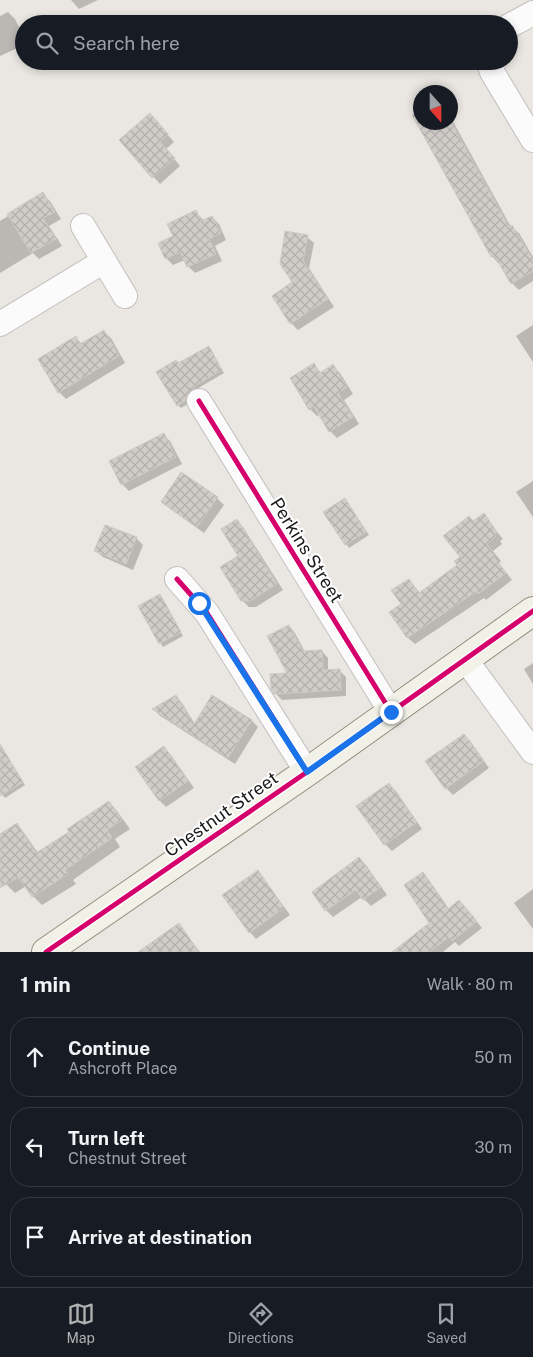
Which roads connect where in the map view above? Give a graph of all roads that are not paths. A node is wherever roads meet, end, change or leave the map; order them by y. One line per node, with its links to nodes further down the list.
1 (533, 13): 2 (street)
2 (518, 21)
3 (491, 70): 4 (street)
4 (533, 140)
5 (83, 226): 6 (street)
6 (104, 261): 7 (street); 8 (street)
7 (125, 296)
8 (0, 324)
9 (199, 401): 13 (street, Perkins Street)
10 (177, 579): 15 (street)
11 (533, 611): 12 (street, Chestnut Street)
12 (465, 659): 13 (street, Chestnut Street); 14 (street)
13 (391, 712): 15 (street, Chestnut Street)
14 (533, 752)
15 (307, 772): 16 (street, Chestnut Street)
16 (46, 952)

